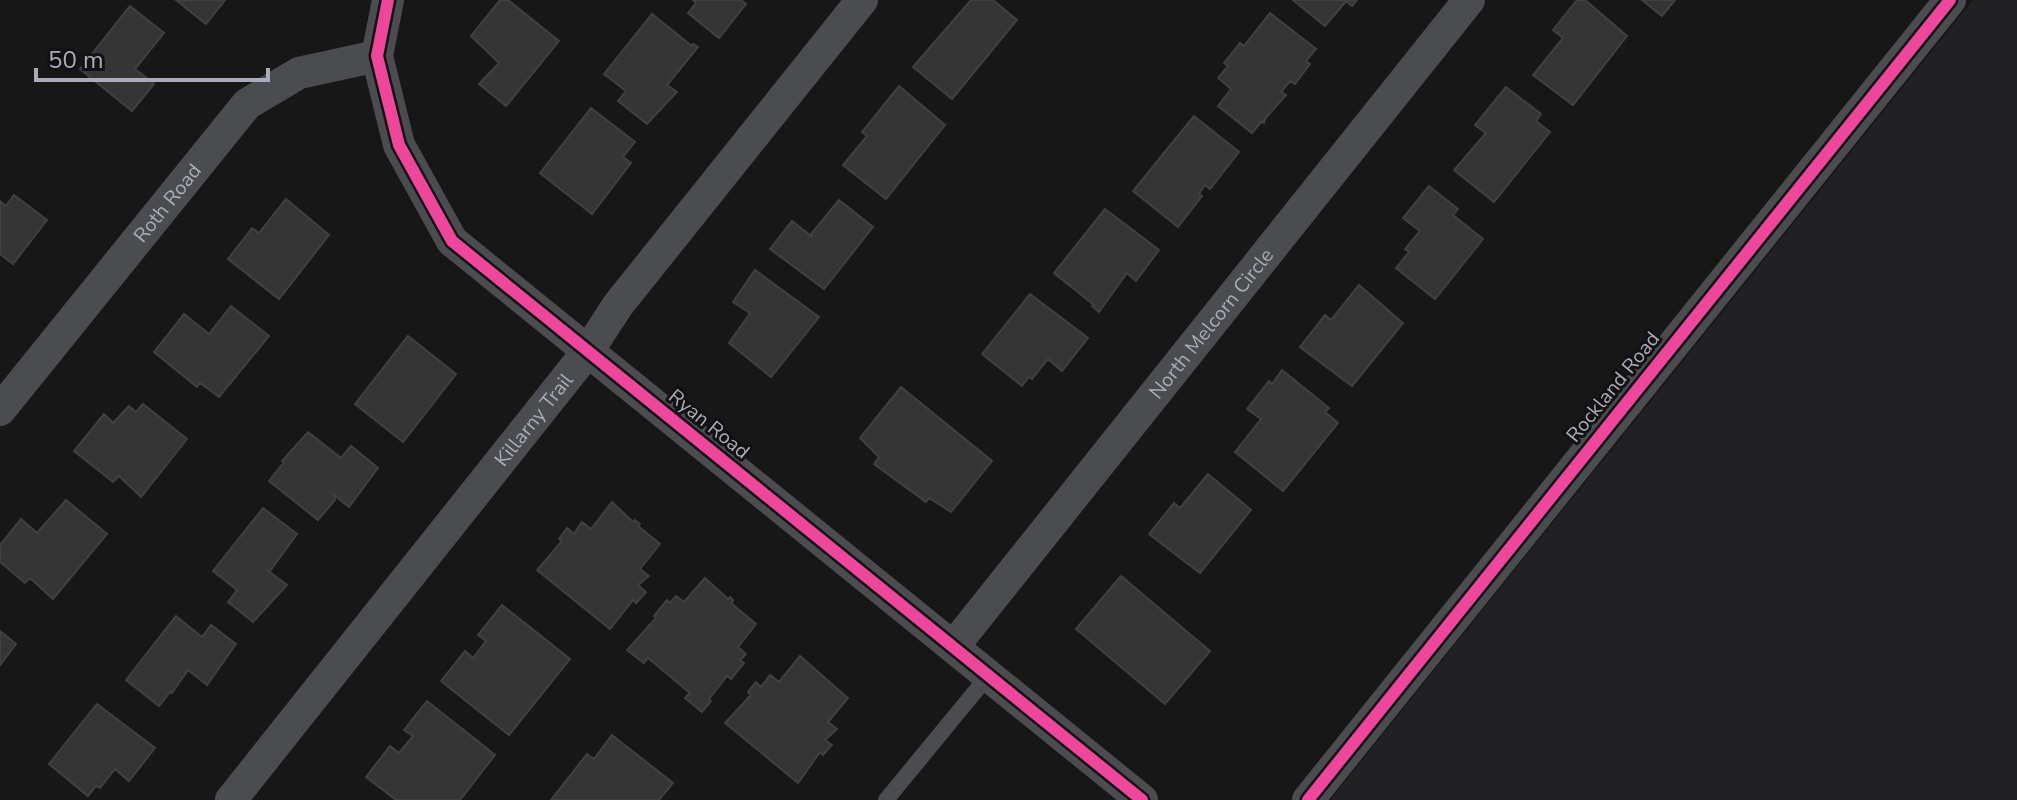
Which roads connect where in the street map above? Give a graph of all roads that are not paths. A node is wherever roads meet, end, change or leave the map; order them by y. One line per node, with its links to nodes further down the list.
1 (388, 0): 5 (street, Ryan Road)
2 (862, 0): 6 (street, Killarny Trail)
3 (1469, 0): 8 (street, North Melcorn Circle)
4 (1950, 0): 13 (street, Rockland Road)
5 (377, 56): 6 (street, Ryan Road); 7 (street, Roth Road)
6 (588, 351): 8 (street, Ryan Road); 10 (street, Killarny Trail)
7 (0, 410)
8 (953, 647): 9 (street, Ryan Road)
9 (988, 676): 11 (lane); 12 (street, Ryan Road)
10 (231, 800)
11 (886, 800)
12 (1142, 800)
13 (1308, 800)

